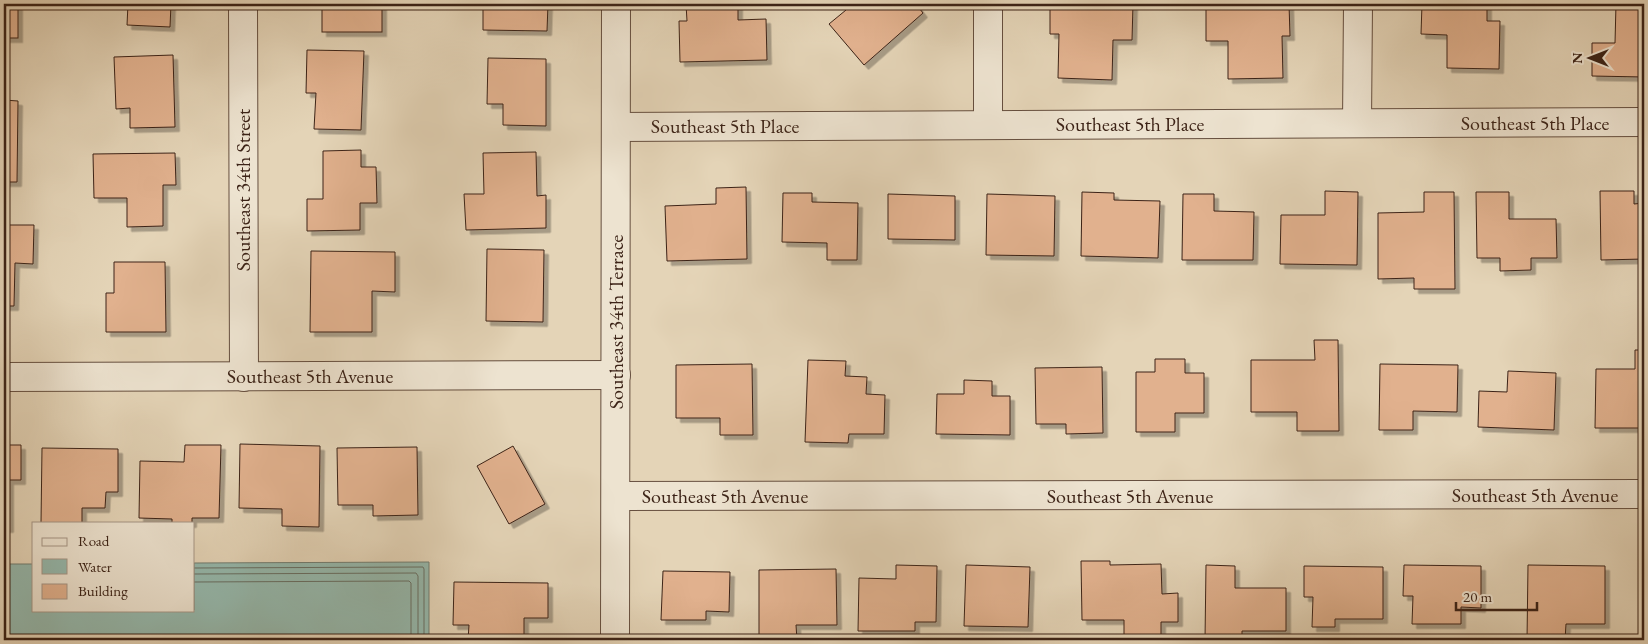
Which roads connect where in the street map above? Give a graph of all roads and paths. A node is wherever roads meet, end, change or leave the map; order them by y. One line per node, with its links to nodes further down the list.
1 (243, 4): 11 (street, Southeast 34th Street)
2 (616, 4): 8 (street, Southeast 34th Terrace)
3 (988, 4): 7 (street)
4 (1358, 4): 6 (street)
5 (1644, 122): 6 (street, Southeast 5th Place)
6 (1357, 124): 7 (street, Southeast 5th Place)
7 (988, 125): 8 (street, Southeast 5th Place)
8 (616, 127): 9 (street, Southeast 34th Terrace)
9 (616, 374): 11 (street, Southeast 5th Avenue); 13 (street, Southeast 34th Terrace)
10 (4, 377): 11 (street, Southeast 5th Avenue)
11 (244, 377)
12 (1644, 494): 13 (street, Southeast 5th Avenue)
13 (616, 496): 14 (street, Southeast 34th Terrace)
14 (615, 640)

